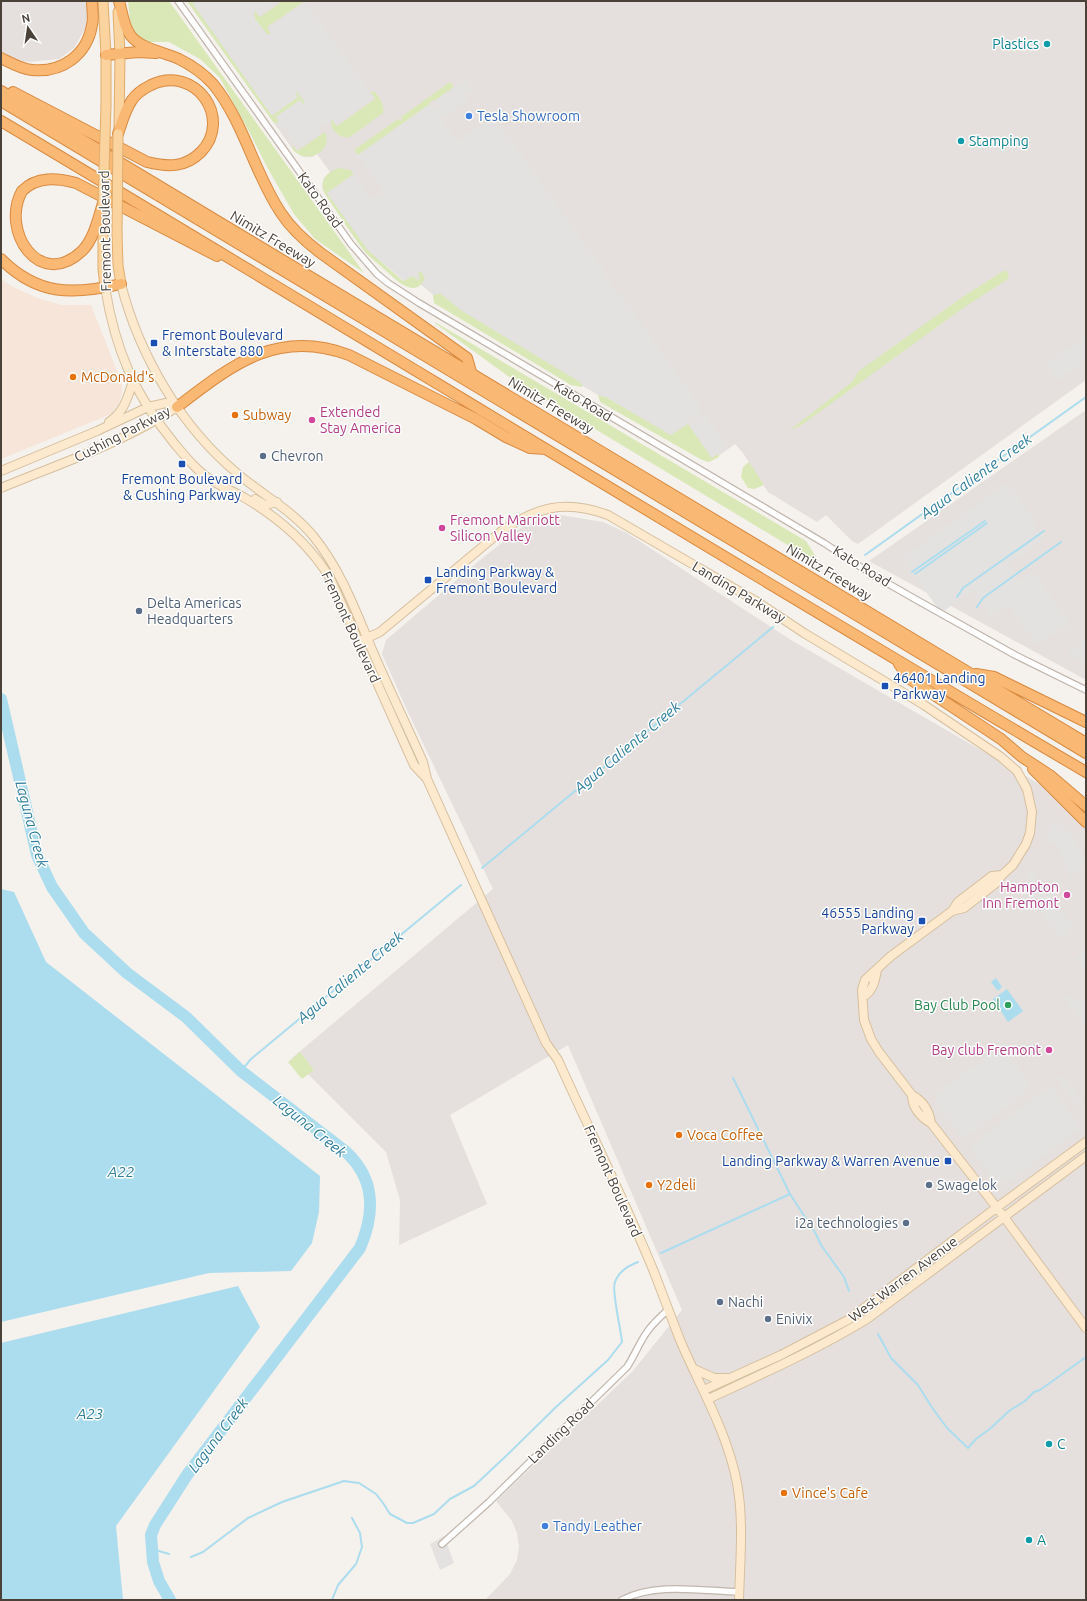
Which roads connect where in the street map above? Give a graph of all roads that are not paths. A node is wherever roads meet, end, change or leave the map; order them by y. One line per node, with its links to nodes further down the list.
1 (92, 1): 8 (highway)
2 (103, 1): 7 (main road, Fremont Boulevard)
3 (118, 1): 5 (main road); 6 (highway)
4 (178, 1): 38 (street, Kato Road)
5 (120, 54): 6 (highway); 7 (highway); 12 (main road)
6 (162, 54): 21 (highway)
7 (106, 55): 15 (main road, Fremont Boulevard, bridge)
8 (1, 58)
9 (1, 87): 12 (highway)
10 (1, 91): 21 (highway, Nimitz Freeway)
11 (1, 101): 41 (highway)
12 (122, 110): 14 (highway)
13 (1, 121): 20 (highway)
14 (118, 134): 18 (main road, Fremont Boulevard, bridge)
15 (103, 203): 16 (highway)
16 (99, 231): 19 (main road, Fremont Boulevard); 20 (highway)
17 (1, 259): 19 (highway)
18 (121, 284): 19 (highway); 24 (main road, Fremont Boulevard)
19 (105, 287): 22 (main road, Fremont Boulevard)
20 (287, 292): 27 (highway)
21 (471, 372): 37 (highway, Nimitz Freeway)
22 (133, 381): 23 (main road, Fremont Boulevard); 26 (main road)
23 (148, 407): 24 (main road, Cushing Parkway); 25 (main road, Fremont Boulevard); 26 (main road, Cushing Parkway)
24 (177, 407): 25 (main road, Cushing Parkway); 27 (highway); 31 (main road, Fremont Boulevard)
25 (157, 419): 29 (main road, Cushing Parkway); 30 (main road, Fremont Boulevard)
26 (97, 431): 28 (main road, Cushing Parkway)
27 (547, 449): 36 (highway)
28 (1, 471)
29 (1, 488)
30 (244, 498): 31 (main road); 32 (main road, Fremont Boulevard)
31 (277, 502): 33 (main road, Fremont Boulevard)
32 (280, 521): 33 (main road); 35 (main road, Fremont Boulevard)
33 (306, 528): 34 (main road, Fremont Boulevard)
34 (367, 638): 35 (main road, Landing Parkway); 44 (main road, Fremont Boulevard); 49 (main road, Landing Parkway)
35 (358, 642): 44 (main road, Fremont Boulevard)
36 (897, 661): 42 (highway); 43 (highway)
37 (970, 673): 39 (highway); 40 (highway, Nimitz Freeway)
38 (1086, 690)
39 (1086, 722)
40 (1086, 743)
41 (1086, 753)
42 (1022, 757): 45 (highway); 46 (highway)
43 (1086, 772)
44 (426, 779): 51 (main road, Fremont Boulevard)
45 (1086, 806)
46 (1086, 822)
47 (1086, 1142): 49 (main road, West Warren Avenue)
48 (1086, 1156): 50 (main road, West Warren Avenue)
49 (996, 1208): 50 (main road, Landing Parkway); 54 (main road, West Warren Avenue)
50 (1004, 1217): 52 (main road, Landing Parkway); 56 (main road, West Warren Avenue)
51 (669, 1309): 53 (main road, Fremont Boulevard); 57 (street, Landing Road)
52 (1086, 1328)
53 (694, 1369): 54 (main road); 55 (main road, Fremont Boulevard)
54 (732, 1377): 55 (main road, West Warren Avenue)
55 (704, 1390): 56 (main road, Fremont Boulevard)
56 (708, 1399): 58 (main road, Fremont Boulevard)
57 (442, 1544)
58 (739, 1596): 59 (street)
59 (622, 1600)

